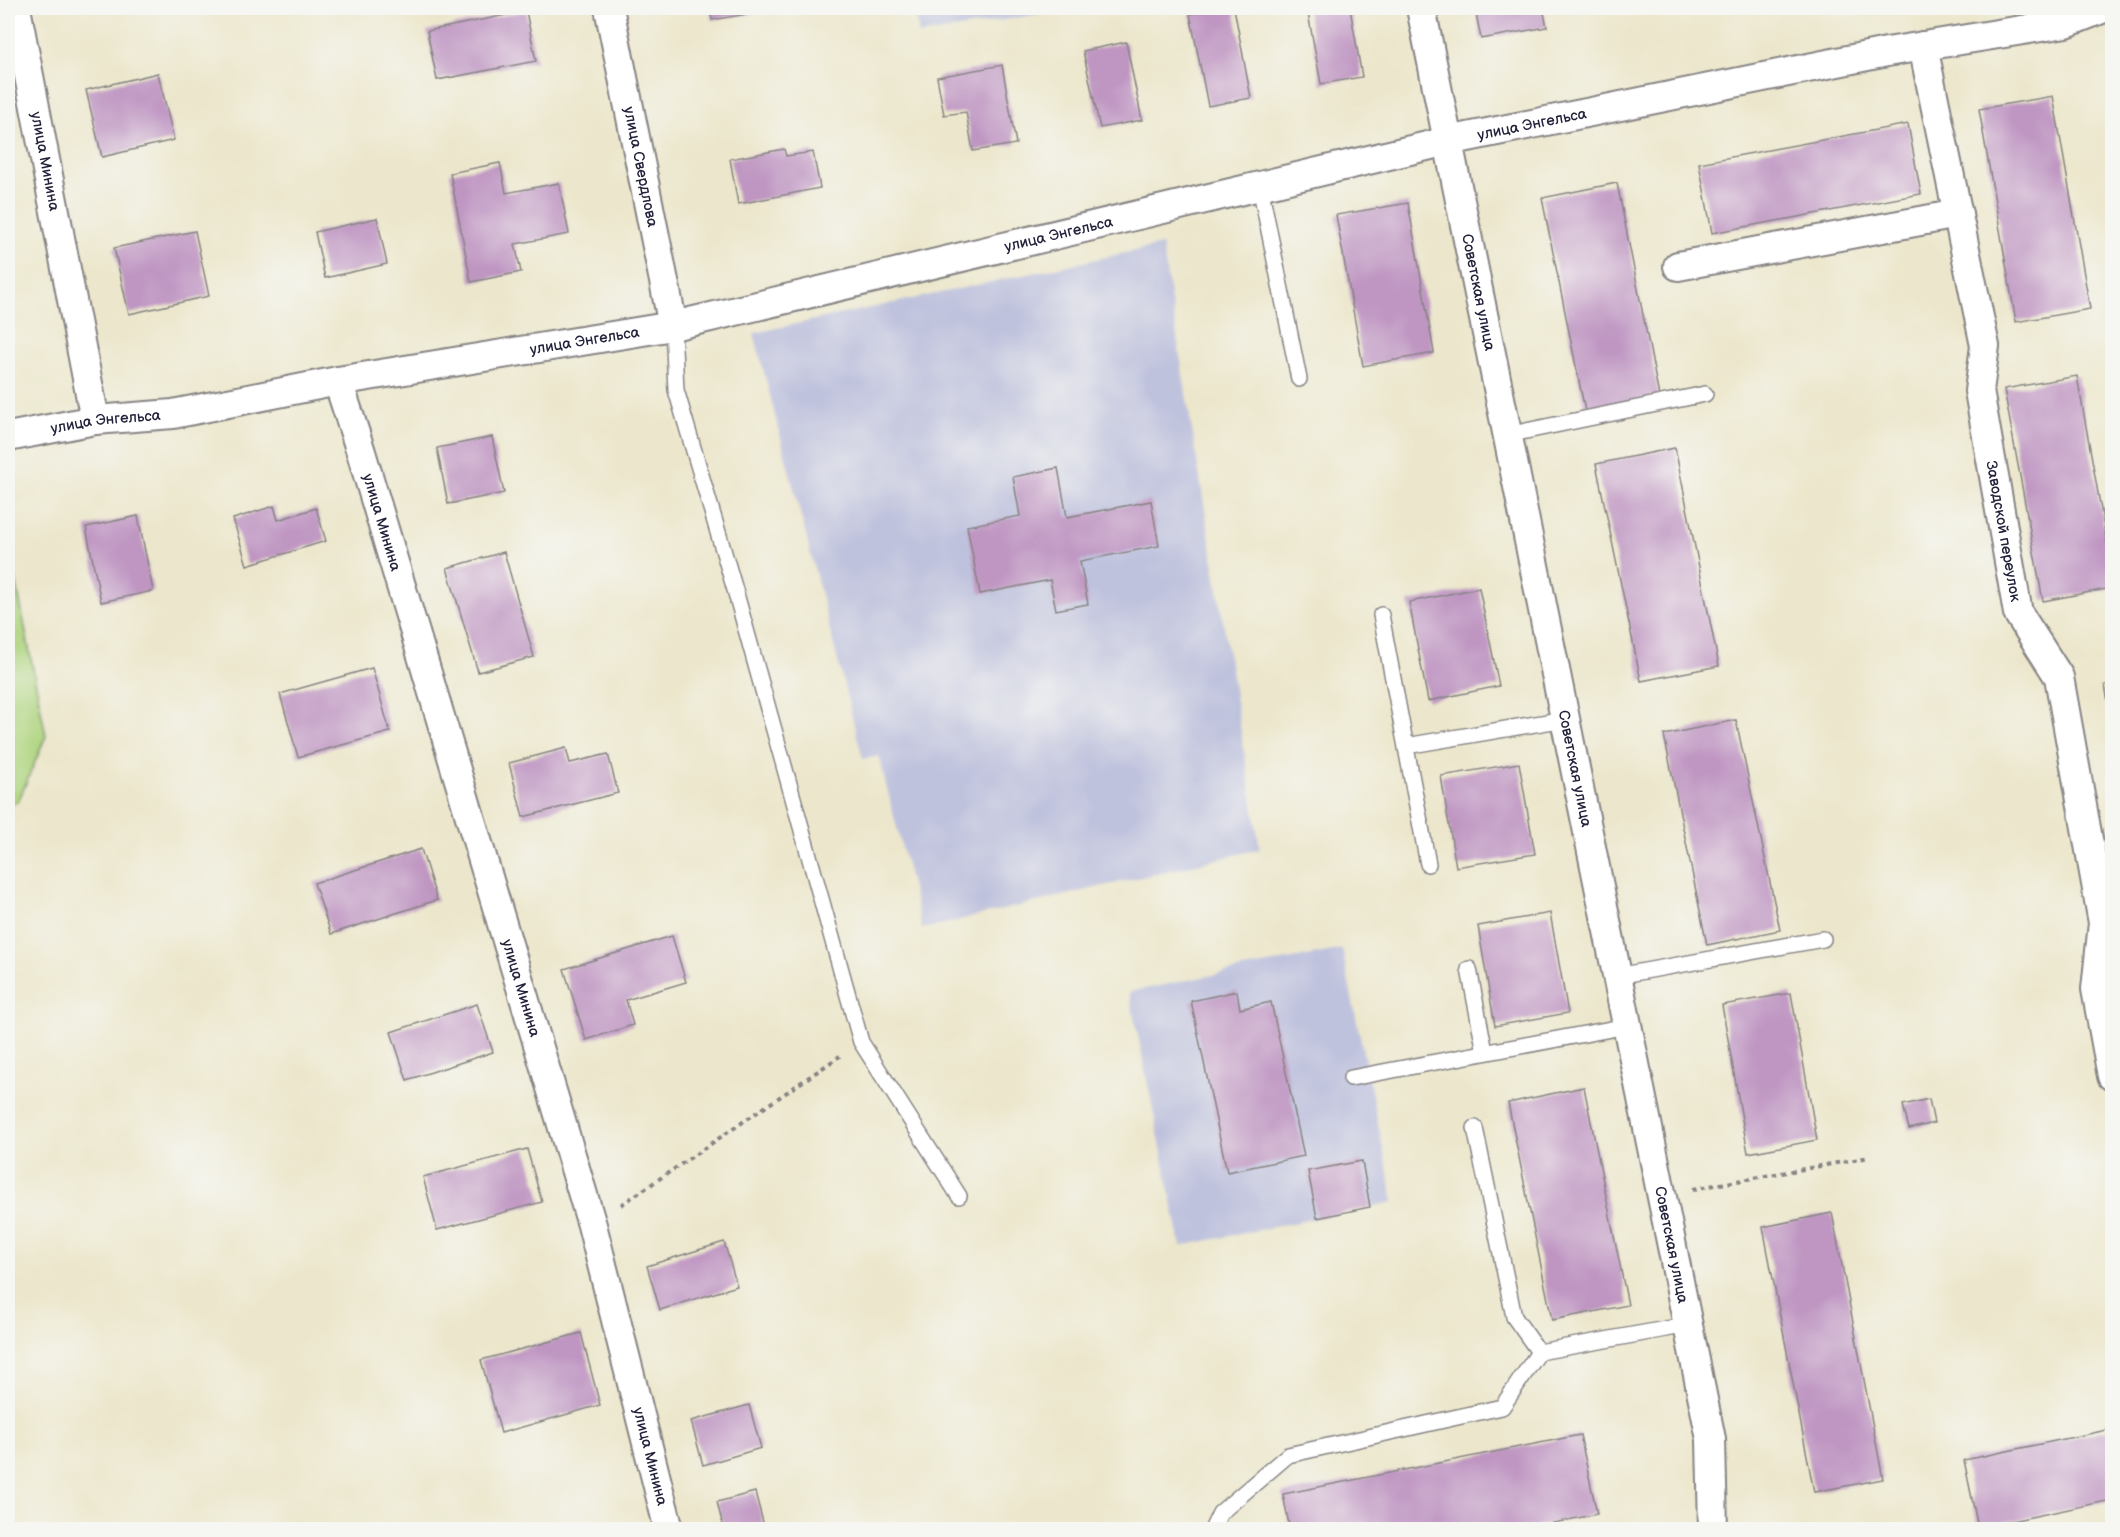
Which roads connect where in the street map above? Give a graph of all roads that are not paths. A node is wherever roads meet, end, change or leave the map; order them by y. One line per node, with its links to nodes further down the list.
1 (16, 8): 14 (street, улица Минина)
2 (609, 8): 10 (street, улица Свердлова)
3 (1421, 8): 6 (street, Советская улица)
4 (2104, 8): 5 (street, улица Энгельса)
5 (1923, 46): 6 (street, улица Энгельса); 8 (street, Заводской переулок)
6 (1448, 141): 7 (street, улица Энгельса); 15 (street, Советская улица)
7 (1260, 186): 10 (street, улица Энгельса); 11 (lane)
8 (1958, 214): 9 (street); 26 (street, Заводской переулок)
9 (1678, 266)
10 (673, 326): 12 (street, улица Энгельса); 29 (lane)
11 (1299, 379)
12 (338, 381): 14 (street, улица Энгельса); 32 (street, улица Минина)
13 (1705, 394): 15 (lane)
14 (95, 420): 16 (street, улица Энгельса)
15 (1507, 435): 18 (street, Советская улица)
16 (8, 437)
17 (1381, 615): 19 (lane)
18 (1565, 719): 19 (lane); 23 (street, Советская улица)
19 (1406, 746): 20 (lane)
20 (1428, 864)
21 (1823, 939): 23 (lane)
22 (1469, 969): 25 (lane)
23 (1617, 976): 24 (street, Советская улица)
24 (1627, 1026): 25 (lane); 30 (street, Советская улица)
25 (1485, 1052): 27 (lane)
26 (2112, 1076)
27 (1351, 1078)
28 (1475, 1128): 31 (lane)
29 (959, 1196)
30 (1688, 1325): 31 (lane); 34 (street, Советская улица)
31 (1539, 1352): 33 (lane)
32 (669, 1530)
33 (1212, 1530)
34 (1713, 1530)

